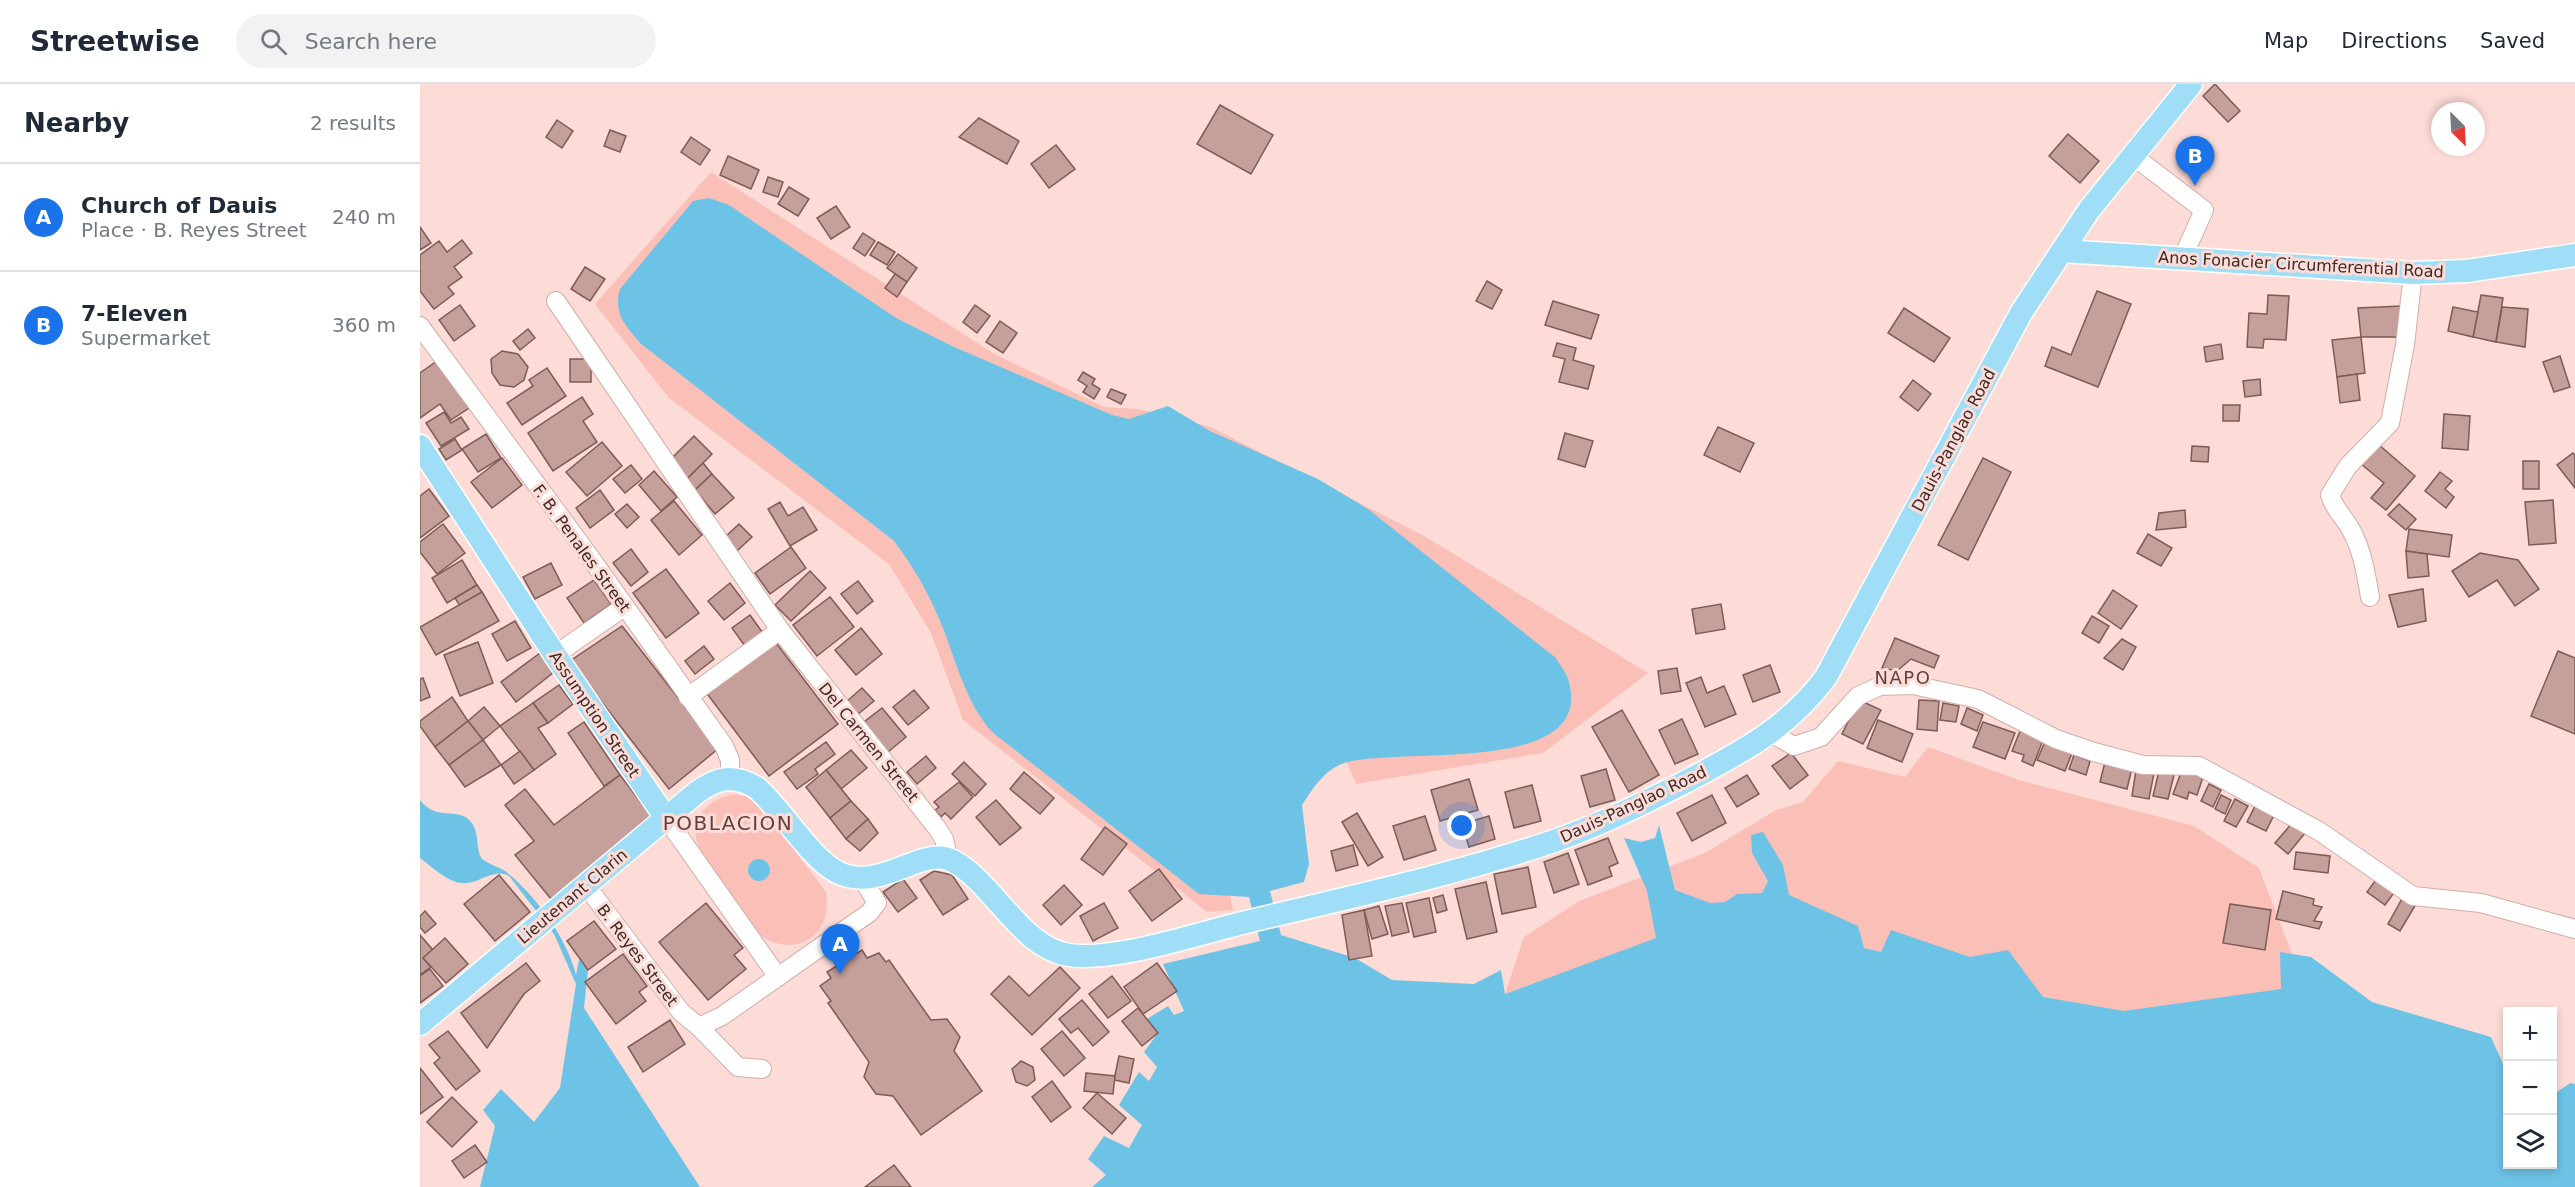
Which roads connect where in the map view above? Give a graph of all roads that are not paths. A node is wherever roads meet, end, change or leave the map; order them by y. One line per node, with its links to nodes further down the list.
1 (2191, 84): 2 (main road, Dauis-Panglao Road)
2 (2132, 155): 3 (main road, Dauis-Panglao Road); 5 (street)
3 (2062, 251): 5 (main road, Anos Fonacier Circumferential Road); 15 (main road, Dauis-Panglao Road)
4 (2575, 255): 6 (main road, Anos Fonacier Circumferential Road)
5 (2182, 259): 6 (main road, Anos Fonacier Circumferential Road)
6 (2413, 273): 10 (street)
7 (556, 301): 12 (street, Del Carmen Street)
8 (420, 326): 11 (street, F. B. Penales Street)
9 (420, 446): 13 (main road, Assumption Street)
10 (2370, 597)
11 (624, 607): 13 (street); 14 (street, F. B. Penales Street)
12 (780, 630): 14 (street); 18 (street, Del Carmen Street)
13 (555, 655): 17 (main road, Assumption Street)
14 (688, 697): 16 (street, F. B. Penales Street)
15 (1772, 733): 18 (main road, Dauis-Panglao Road); 21 (street)
16 (730, 777): 17 (main road, Lieutenant Clarin); 19 (main road)
17 (666, 818): 20 (main road, Lieutenant Clarin); 22 (street, Assumption Street)
18 (948, 858): 19 (main road)
19 (862, 878): 22 (street)
20 (585, 884): 23 (main road, Lieutenant Clarin); 24 (street, B. Reyes Street)
21 (2575, 929)
22 (778, 977): 24 (street)
23 (420, 1023)
24 (699, 1027): 25 (street, B. Reyes Street)
25 (762, 1069)

